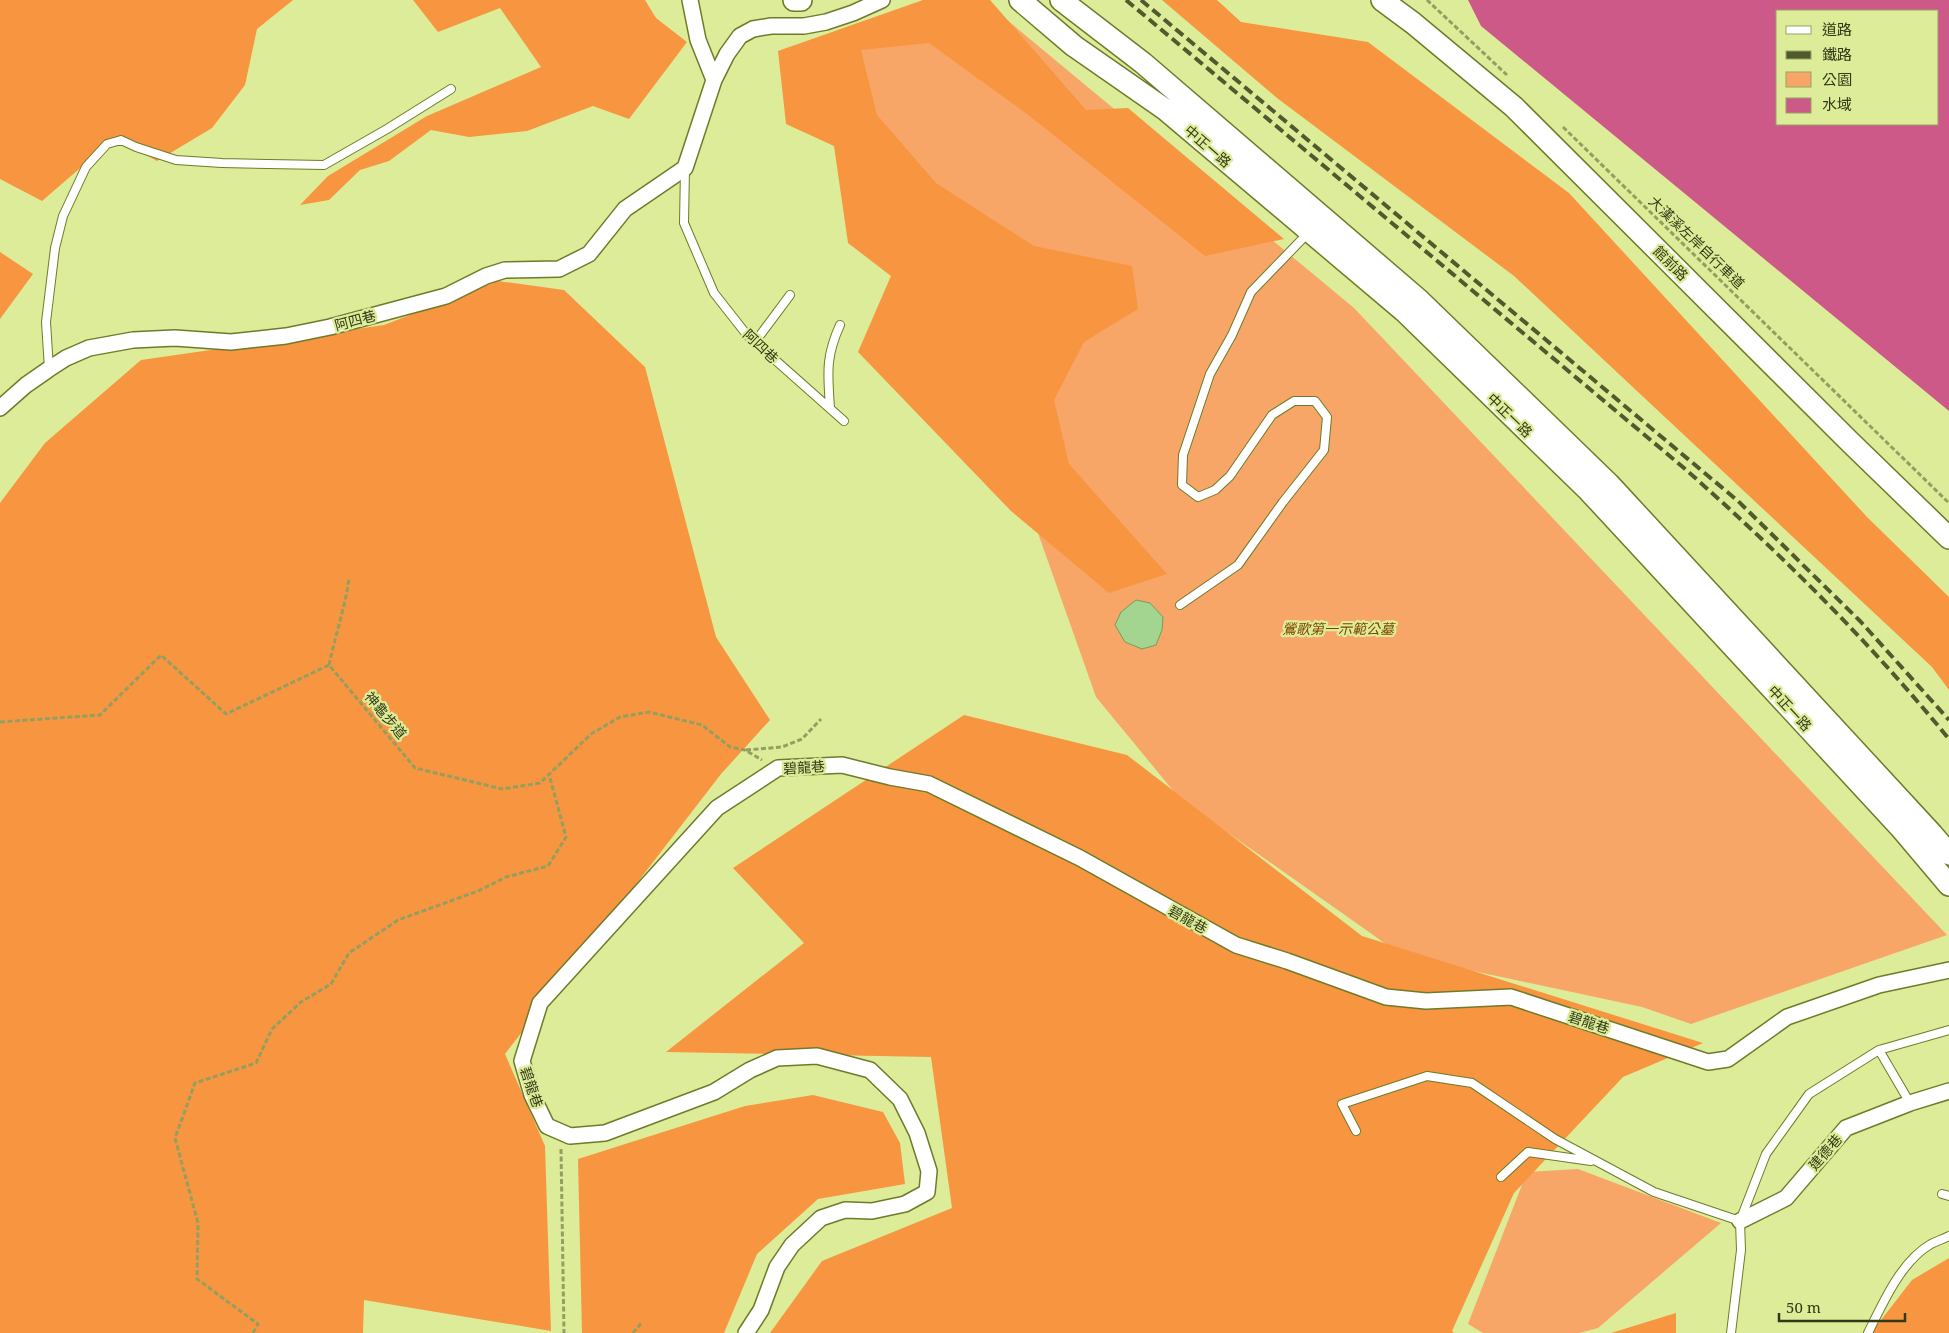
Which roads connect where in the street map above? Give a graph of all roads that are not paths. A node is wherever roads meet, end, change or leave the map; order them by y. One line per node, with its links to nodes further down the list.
1 (690, 0): 8 (street)
2 (794, 0): 3 (main road)
3 (801, 0)
4 (882, 0): 8 (street, 阿四巷)
5 (1020, 0): 11 (main road, 中正一路)
6 (1061, 0): 11 (main road, 中正一路)
7 (1382, 0): 19 (main road, 館前路)
8 (714, 80): 10 (street, 阿四巷)
9 (451, 89): 15 (lane)
10 (685, 168): 14 (lane, 阿四巷); 15 (street, 阿四巷)
11 (1316, 225): 20 (lane); 21 (main road, 中正一路); 22 (main road, 中正一路)
12 (790, 295): 14 (lane)
13 (840, 325): 17 (lane)
14 (755, 342): 17 (lane, 阿四巷)
15 (49, 369): 16 (street, 阿四巷)
16 (0, 408)
17 (830, 408): 18 (lane, 阿四巷)
18 (844, 421)
19 (1949, 538)
20 (1180, 605)
21 (1949, 854)
22 (1949, 885)
23 (1949, 970): 33 (street, 碧龍巷)
24 (1949, 1030): 25 (lane)
25 (1878, 1050): 27 (lane); 31 (lane)
26 (1949, 1091): 27 (street, 建德巷)
27 (1910, 1103): 31 (street, 建德巷)
28 (1356, 1132): 29 (lane)
29 (1598, 1162): 30 (lane); 31 (lane)
30 (1501, 1177)
31 (1740, 1221): 34 (lane)
32 (1949, 1236): 35 (lane)
33 (746, 1333)
34 (1731, 1333)
35 (1868, 1333)

